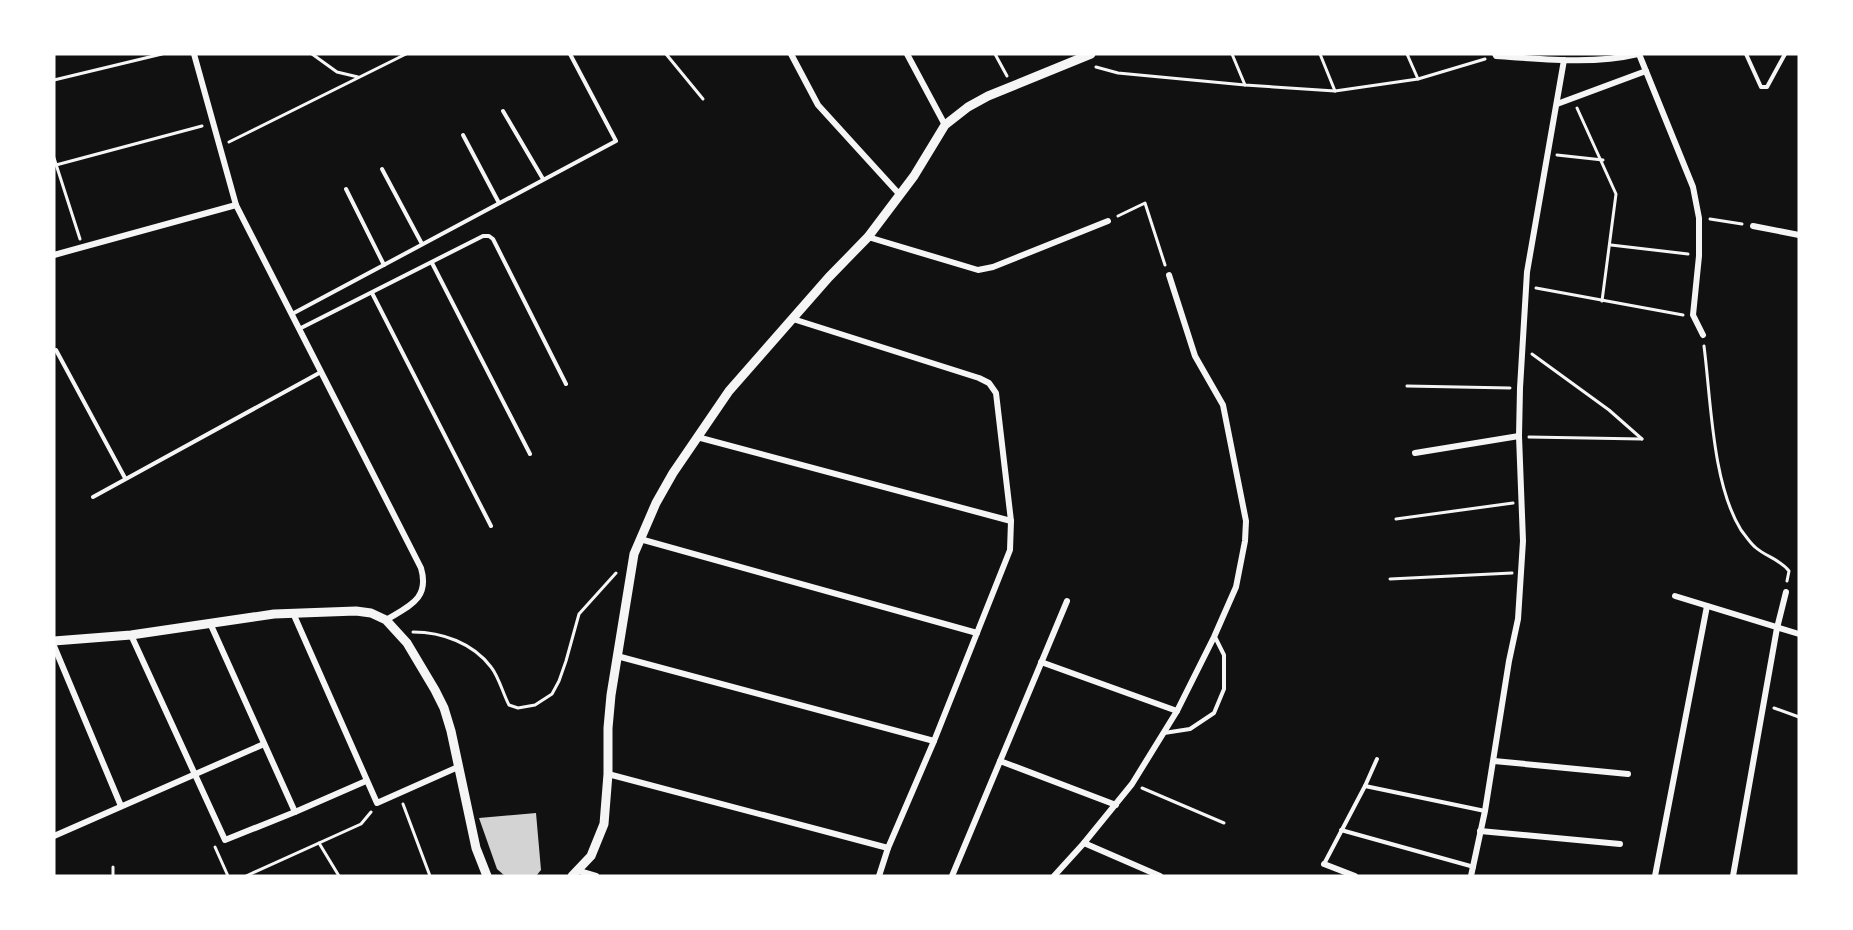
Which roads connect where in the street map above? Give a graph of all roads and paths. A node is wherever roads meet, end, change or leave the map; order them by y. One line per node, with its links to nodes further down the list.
1 (162, 54): 24 (path)
2 (194, 54): 31 (street)
3 (312, 54): 21 (path)
4 (406, 54): 21 (path)
5 (570, 54): 40 (lane)
6 (666, 54): 27 (path)
7 (791, 54): 42 (street)
8 (907, 54): 32 (street)
9 (995, 54): 22 (path)
10 (1091, 54): 32 (street)
11 (1232, 54): 25 (path)
12 (1320, 54): 26 (path)
13 (1407, 54): 23 (path)
14 (1639, 54): 18 (street); 20 (street)
15 (1746, 54): 16 (lane)
16 (1785, 54)
17 (1496, 55): 18 (street); 23 (path)
18 (1564, 60): 29 (street)
19 (1096, 67): 25 (path)
20 (1646, 71): 28 (street); 45 (street)
21 (359, 77): 34 (path)
22 (1008, 79)
23 (1418, 79): 26 (path)
24 (54, 80)
25 (1245, 85): 26 (path)
26 (1335, 91)
27 (703, 99)
28 (1573, 99): 29 (street); 37 (path)
29 (1557, 104): 35 (street)
30 (503, 111): 40 (lane)
31 (213, 124): 34 (street); 38 (path)
32 (945, 125): 42 (street)
33 (463, 135): 43 (lane)
34 (219, 146): 44 (street)
35 (1548, 154): 37 (path); 58 (street)
36 (54, 158): 38 (path)
37 (1603, 160): 51 (path)
38 (56, 165): 52 (path)
39 (382, 170): 50 (lane)
40 (543, 179): 43 (lane)
41 (346, 189): 56 (lane)
42 (900, 195): 49 (street)
43 (499, 203): 50 (lane)
44 (236, 205): 52 (street); 61 (street)
45 (1699, 218): 47 (path); 54 (street)
46 (1108, 221): 49 (street); 57 (path)
47 (1753, 226): 48 (street)
48 (1799, 235)
49 (868, 237): 63 (street)
50 (422, 244): 56 (lane)
51 (1610, 245): 54 (path); 60 (path)
52 (83, 247): 53 (street)
53 (54, 255)
54 (1699, 256): 62 (street)
55 (432, 263): 59 (lane); 69 (lane); 75 (lane)
56 (384, 265): 61 (lane)
57 (1169, 275): 98 (street)
58 (1526, 286): 60 (path); 66 (street)
59 (372, 293): 64 (lane); 81 (lane)
60 (1602, 301): 62 (path)
61 (292, 314): 64 (street)
62 (1693, 315): 65 (street)
63 (794, 320): 73 (street); 80 (street)
64 (299, 329): 68 (street)
65 (1702, 335): 86 (path)
66 (1522, 346): 71 (street); 72 (path)
67 (56, 350): 76 (lane)
68 (321, 372): 76 (lane); 91 (street)
69 (566, 384)
70 (1407, 386): 71 (path)
71 (1520, 388): 72 (street)
72 (1519, 436): 74 (street); 78 (street)
73 (697, 437): 80 (street); 82 (street)
74 (1415, 453)
75 (530, 454)
76 (125, 478): 77 (lane)
77 (93, 496)
78 (1521, 502): 79 (path); 84 (street)
79 (1396, 519)
80 (1011, 521): 95 (street)
81 (491, 526)
82 (640, 539): 95 (street); 101 (street)
83 (616, 573): 94 (path)
84 (1520, 573): 85 (path); 111 (street)
85 (1390, 579)
86 (1786, 592): 93 (street)
87 (1675, 596): 89 (street)
88 (1066, 601): 102 (street)
89 (1707, 606): 93 (street); 151 (street)
90 (293, 613): 91 (street); 92 (street); 116 (street)
91 (386, 620): 94 (street)
92 (210, 623): 97 (street); 108 (street)
93 (1777, 628): 96 (street); 103 (street)
94 (398, 633): 112 (street)
95 (977, 633): 107 (street)
96 (1799, 634)
97 (131, 635): 99 (street); 113 (street)
98 (1214, 637): 104 (street); 106 (lane)
99 (54, 641)
100 (54, 646): 121 (street)
101 (617, 656): 107 (street); 114 (street)
102 (1041, 662): 104 (street); 110 (street)
103 (1764, 704): 105 (path); 152 (street)
104 (1177, 711): 106 (street)
105 (1799, 717)
106 (1164, 733): 117 (street)
107 (934, 741): 133 (street)
108 (264, 744): 113 (street); 124 (street)
109 (1377, 759): 118 (lane)
110 (1000, 761): 122 (street); 146 (street)
111 (1494, 761): 115 (street); 123 (street)
112 (458, 768): 119 (street); 143 (street)
113 (195, 774): 121 (street); 129 (street)
114 (608, 774): 133 (street); 137 (street)
115 (1628, 774)
116 (366, 781): 120 (street); 124 (street)
117 (1132, 784): 122 (street); 125 (path)
118 (1365, 786): 123 (lane); 126 (lane)
119 (399, 794): 120 (street); 142 (path)
120 (377, 803): 130 (path)
121 (121, 806): 128 (street)
122 (1116, 806): 131 (street)
123 (1485, 810): 127 (street)
124 (295, 812): 129 (street)
125 (1224, 823)
126 (1341, 830): 134 (lane); 136 (lane)
127 (1480, 831): 132 (street); 136 (street)
128 (54, 836)
129 (225, 840): 139 (path)
130 (319, 843): 140 (path); 141 (path)
131 (1084, 843): 147 (street); 148 (street)
132 (1620, 844)
133 (888, 848): 145 (street)
134 (1324, 864): 149 (street)
135 (113, 867): 138 (path)
136 (1473, 867): 150 (street)
137 (576, 873): 144 (street)
138 (113, 876)
139 (228, 876)
140 (246, 876)
141 (339, 876)
142 (430, 876)
143 (487, 876)
144 (596, 876)
145 (879, 876)
146 (952, 876)
147 (1054, 876)
148 (1160, 876)
149 (1355, 876)
150 (1471, 876)
151 (1656, 876)
152 (1733, 876)

